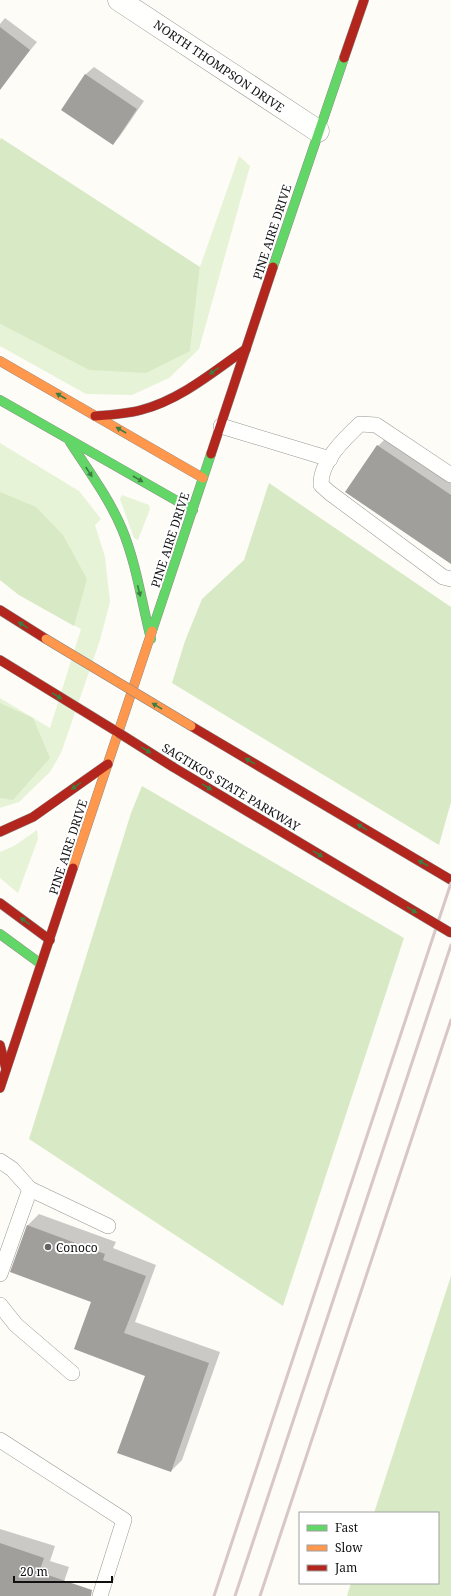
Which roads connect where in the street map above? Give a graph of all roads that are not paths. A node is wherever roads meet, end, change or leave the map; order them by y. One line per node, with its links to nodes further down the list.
1 (119, 0): 3 (street, NORTH THOMPSON DRIVE)
2 (364, 0): 3 (main road, PINE AIRE DRIVE)
3 (318, 131): 4 (main road, PINE AIRE DRIVE)
4 (246, 349): 7 (main road, one-way to 7); 8 (main road, PINE AIRE DRIVE)
5 (0, 360): 7 (main road, one-way to 5)
6 (0, 400): 9 (main road)
7 (95, 416): 12 (main road, one-way to 7)
8 (221, 426): 10 (lane); 12 (main road, PINE AIRE DRIVE)
9 (68, 439): 13 (main road, one-way to 13); 16 (main road, one-way to 16)
10 (330, 460): 11 (lane); 14 (lane)
11 (451, 475)
12 (203, 478): 13 (main road, PINE AIRE DRIVE)
13 (193, 510): 16 (main road, PINE AIRE DRIVE)
14 (451, 579)
15 (0, 610): 20 (main road, one-way to 15, bridge)
16 (151, 639): 18 (main road, PINE AIRE DRIVE)
17 (0, 660): 22 (main road, SAGTIKOS STATE PARKWAY, one-way to 22, bridge)
18 (108, 764): 19 (main road, one-way to 19); 24 (main road, PINE AIRE DRIVE)
19 (0, 832)
20 (451, 880)
21 (0, 903): 24 (main road, one-way to 21)
22 (451, 933)
23 (0, 934): 25 (main road)
24 (50, 940): 25 (main road, PINE AIRE DRIVE)
25 (42, 964): 27 (main road, PINE AIRE DRIVE)
26 (0, 1045): 27 (main road)
27 (6, 1070): 28 (main road, PINE AIRE DRIVE)
28 (0, 1088)
29 (0, 1161): 30 (lane)
30 (30, 1189): 31 (lane); 32 (lane)
31 (108, 1226)
32 (0, 1274)
33 (0, 1305): 34 (lane)
34 (72, 1373)
35 (0, 1440): 36 (lane)
36 (100, 1596)

